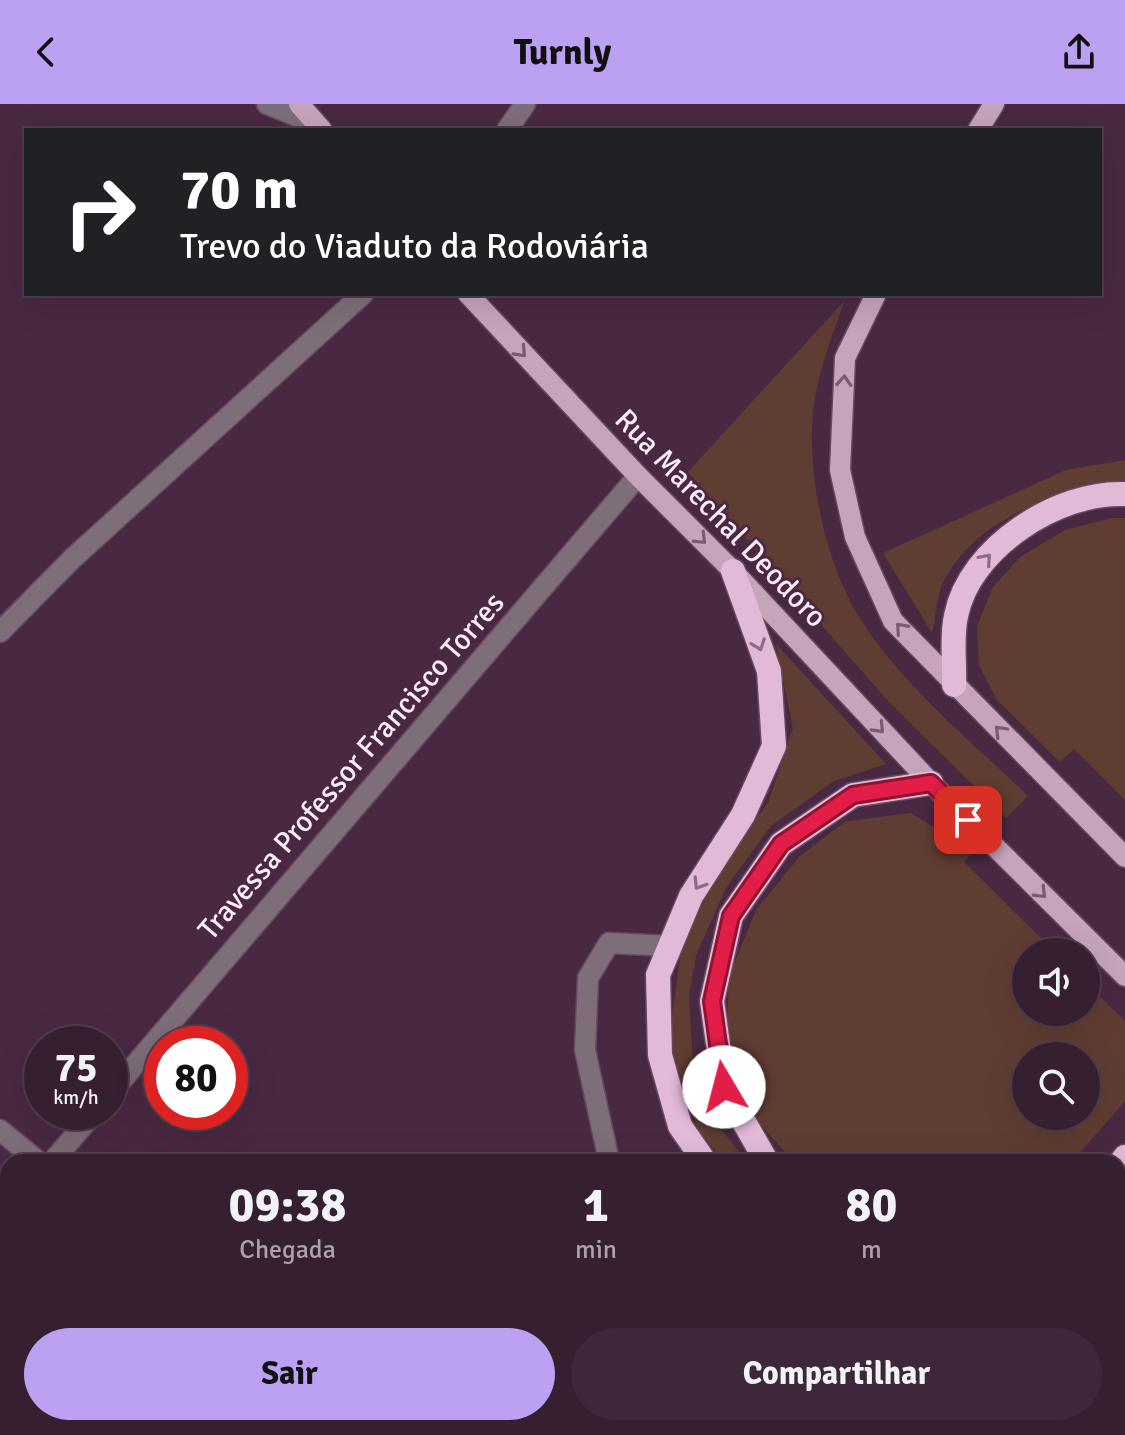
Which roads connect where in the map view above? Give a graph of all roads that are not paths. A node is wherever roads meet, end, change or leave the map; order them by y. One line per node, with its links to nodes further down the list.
1 (267, 104): 5 (street)
2 (299, 104): 5 (main road)
3 (525, 104): 6 (street)
4 (994, 104): 7 (main road)
5 (319, 127)
6 (508, 128)
7 (979, 128)
8 (361, 296): 14 (street)
9 (470, 296): 11 (main road, Rua Marechal Deodoro, one-way to 11)
10 (875, 296): 15 (main road, one-way to 10)
11 (638, 476): 13 (main road, Rua Marechal Deodoro, one-way to 13); 20 (street, Travessa Professor Francisco Torres)
12 (1125, 494): 15 (highway, one-way to 12)
13 (733, 571): 16 (main road, Rua Marechal Deodoro, one-way to 16); 18 (highway, one-way to 18)
14 (0, 632)
15 (954, 685): 17 (main road, one-way to 15)
16 (931, 783): 19 (main road, Rua Marechal Deodoro, one-way to 19); 27 (highway)
17 (1125, 857)
18 (670, 946): 25 (street); 26 (highway)
19 (1125, 976)
20 (128, 1073)
21 (0, 1130): 23 (street)
22 (80, 1130): 24 (street)
23 (29, 1154)
24 (59, 1154)
25 (607, 1154)
26 (699, 1154)
27 (762, 1154)

